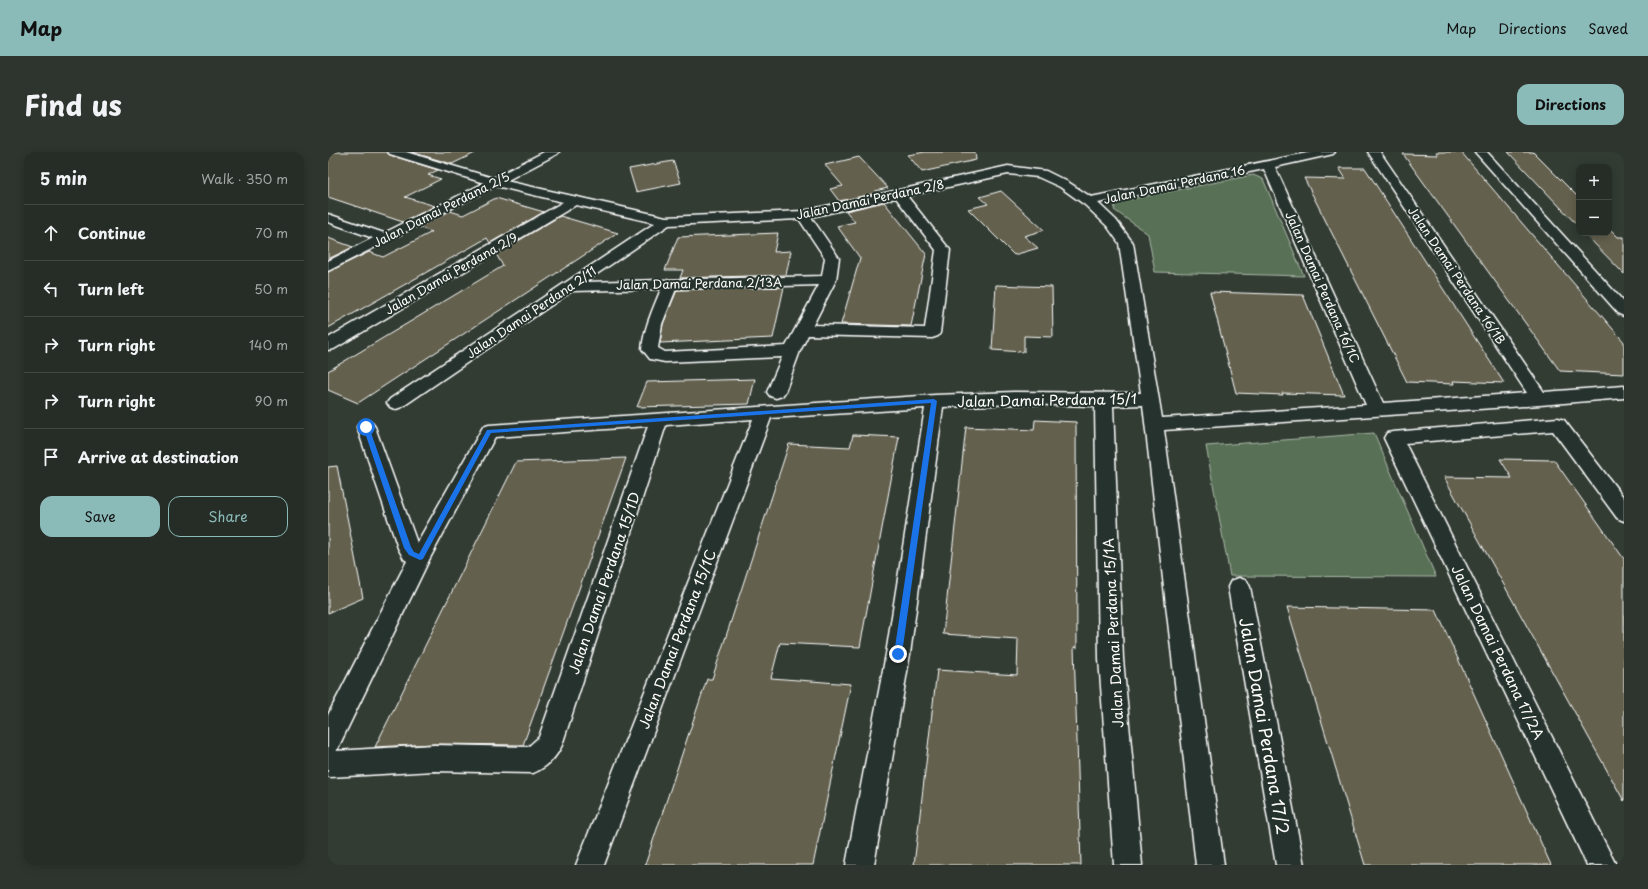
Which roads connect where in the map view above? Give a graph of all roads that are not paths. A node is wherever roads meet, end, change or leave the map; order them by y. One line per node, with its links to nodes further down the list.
1 (394, 152): 7 (street, Jalan Damai Perdana 2/8)
2 (553, 152): 7 (street, Jalan Damai Perdana 2/5)
3 (1328, 152): 6 (street, Jalan Damai Perdana 16)
4 (1374, 152): 26 (street, Jalan Damai Perdana 16/1B)
5 (1481, 152): 19 (street)
6 (1268, 165): 10 (street, Jalan Damai Perdana 16); 30 (street, Jalan Damai Perdana 16/1C)
7 (495, 182): 9 (street, Jalan Damai Perdana 2/8); 14 (street, Jalan Damai Perdana 2/5)
8 (900, 195): 10 (street, Jalan Damai Perdana 2/8); 11 (street, Jalan Damai Perdana 2/8); 20 (street)
9 (574, 201): 13 (street, Jalan Damai Perdana 2/8); 21 (street, Jalan Damai Perdana 2/9)
10 (1090, 201): 25 (street)
11 (803, 215): 13 (street, Jalan Damai Perdana 2/8); 16 (street)
12 (328, 218): 14 (street)
13 (666, 221): 18 (street, Jalan Damai Perdana 2/11)
14 (385, 238): 15 (street, Jalan Damai Perdana 2/5)
15 (328, 267)
16 (829, 280): 17 (street, Jalan Damai Perdana 2/13A); 20 (street)
17 (670, 284): 18 (street, Jalan Damai Perdana 2/13A); 22 (street)
18 (569, 287): 29 (street, Jalan Damai Perdana 2/11)
19 (1624, 312)
20 (803, 330): 22 (street)
21 (328, 346)
22 (792, 351): 23 (street)
23 (776, 392)
24 (1624, 392): 26 (street)
25 (1151, 399): 27 (street, Jalan Damai Perdana 15/1); 33 (street)
26 (1540, 399): 30 (street)
27 (1104, 400): 28 (street, Jalan Damai Perdana 15/1); 42 (street, Jalan Damai Perdana 15/1A)
28 (934, 401): 31 (street, Jalan Damai Perdana 15/1); 41 (street)
29 (396, 403)
30 (1377, 410): 33 (street)
31 (764, 413): 32 (street, Jalan Damai Perdana 15/1); 40 (street, Jalan Damai Perdana 15/1C)
32 (660, 420): 36 (street, Jalan Damai Perdana 15/1); 39 (street, Jalan Damai Perdana 15/1D)
33 (1154, 424): 43 (street)
34 (366, 427): 36 (street)
35 (1624, 513): 45 (street, Jalan Damai Perdana 17/2A)
36 (420, 557): 38 (street)
37 (1239, 587): 44 (street, Jalan Damai Perdana 17/2)
38 (328, 741)
39 (328, 761)
40 (590, 865)
41 (860, 865)
42 (1128, 865)
43 (1210, 865)
44 (1290, 865)
45 (1602, 865)

